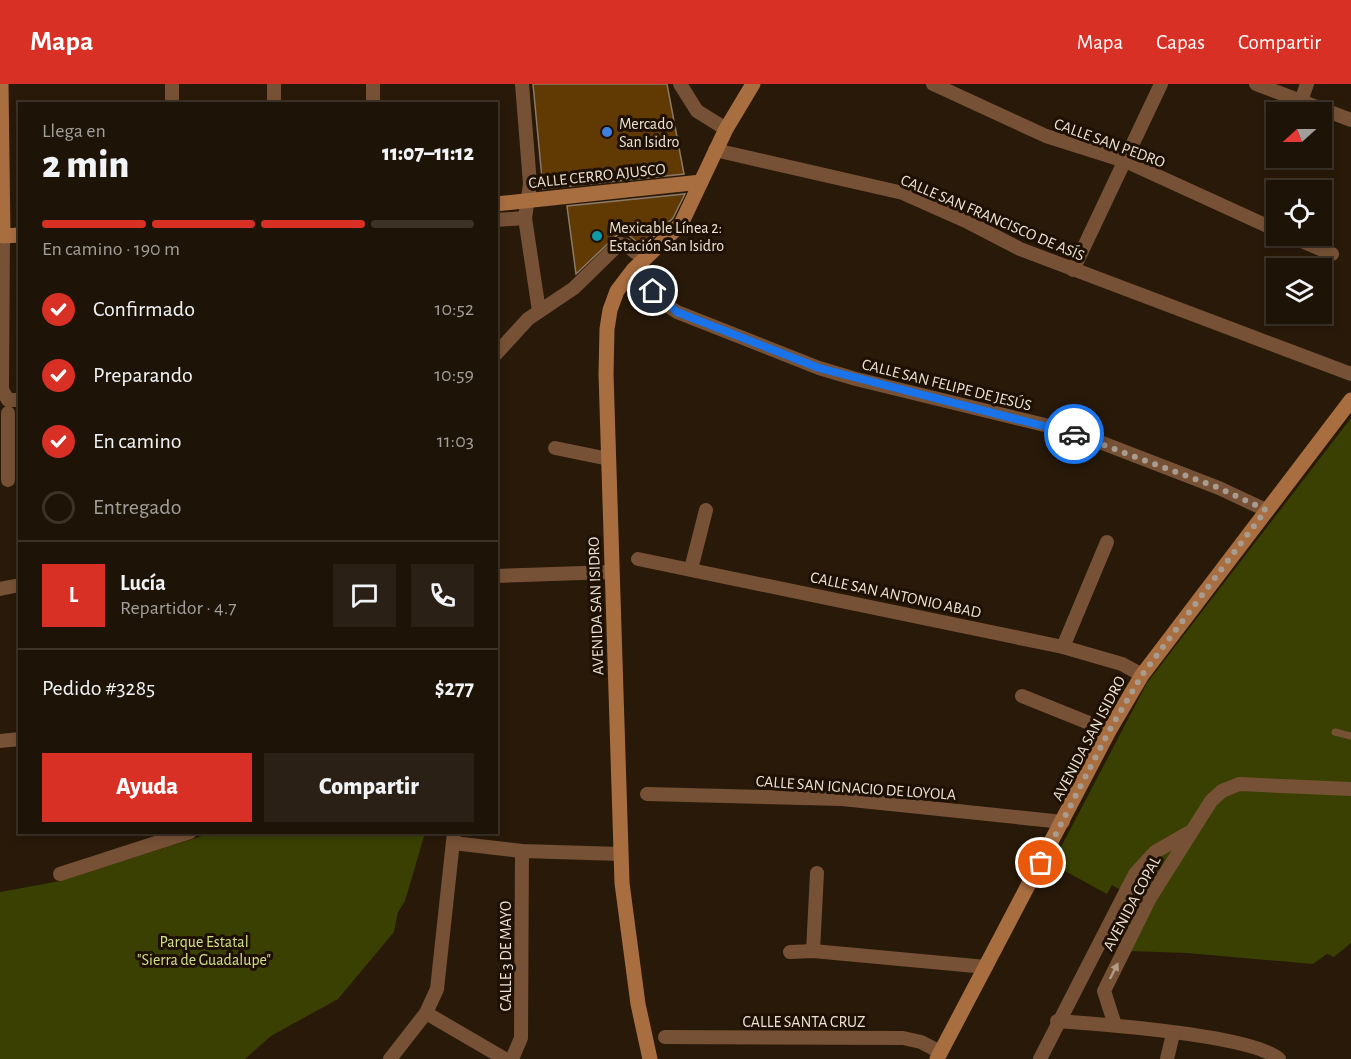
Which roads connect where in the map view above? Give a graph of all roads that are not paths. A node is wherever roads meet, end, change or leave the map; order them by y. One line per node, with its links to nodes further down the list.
1 (1, 84): 26 (street)
2 (172, 84): 13 (street)
3 (274, 84): 14 (street)
4 (373, 84): 15 (street)
5 (522, 84): 21 (street)
6 (680, 84): 17 (street)
7 (753, 84): 17 (street, AVENIDA SAN ISIDRO)
8 (933, 84): 19 (street, CALLE SAN PEDRO)
9 (1161, 84): 19 (street)
10 (1256, 84): 12 (street)
11 (1307, 84): 12 (street)
12 (1301, 101): 16 (street)
13 (172, 102)
14 (274, 102)
15 (373, 102)
16 (1351, 120)
17 (726, 129): 18 (street, AVENIDA SAN ISIDRO)
18 (715, 150): 20 (street, AVENIDA SAN ISIDRO); 32 (street, CALLE SAN FRANCISCO DE ASÍS)
19 (1125, 162): 25 (street, CALLE SAN PEDRO); 32 (street)
20 (701, 183): 21 (street, CALLE CERRO AJUSCO); 30 (street, AVENIDA SAN ISIDRO)
21 (528, 201): 22 (street, CALLE CERRO AJUSCO); 23 (street)
22 (498, 204)
23 (525, 218): 24 (street); 33 (street)
24 (498, 220)
25 (1266, 225)
26 (2, 236): 27 (street); 36 (street)
27 (18, 236)
28 (1312, 246): 29 (street)
29 (1332, 255)
30 (644, 259): 31 (street, AVENIDA SAN ISIDRO); 33 (street)
31 (633, 270): 40 (street, AVENIDA SAN ISIDRO); 43 (street, CALLE SAN FELIPE DE JESÚS)
32 (1074, 270): 35 (street, CALLE SAN FRANCISCO DE ASÍS)
33 (538, 311): 34 (street)
34 (498, 352)
35 (1351, 375)
36 (18, 400)
37 (1351, 400): 43 (street, AVENIDA SAN ISIDRO)
38 (9, 413): 41 (street)
39 (555, 448): 40 (street)
40 (609, 459): 47 (street, AVENIDA SAN ISIDRO)
41 (8, 480)
42 (706, 510): 46 (street)
43 (1266, 510): 52 (street, AVENIDA SAN ISIDRO)
44 (1107, 542): 51 (street)
45 (638, 559): 46 (street, CALLE SAN ANTONIO ABAD)
46 (691, 569): 51 (street, CALLE SAN ANTONIO ABAD)
47 (612, 572): 48 (street); 66 (street, AVENIDA SAN ISIDRO)
48 (498, 576)
49 (18, 585): 50 (street)
50 (0, 589)
51 (1063, 646): 52 (street, CALLE SAN ANTONIO ABAD)
52 (1142, 675): 54 (street, AVENIDA SAN ISIDRO)
53 (1022, 696): 54 (street)
54 (1109, 731): 61 (street, AVENIDA SAN ISIDRO)
55 (1335, 732): 56 (lane)
56 (1351, 736)
57 (18, 739): 58 (street)
58 (0, 741)
59 (1351, 789): 62 (street, AVENIDA COPAL)
60 (646, 794): 61 (street, CALLE SAN IGNACIO DE LOYOLA)
61 (1063, 822): 73 (street, AVENIDA SAN ISIDRO)
62 (1189, 832): 69 (street, AVENIDA COPAL); 70 (street, AVENIDA COPAL)
63 (184, 834): 68 (street)
64 (454, 838): 65 (street); 76 (street)
65 (522, 851): 66 (street); 84 (street, CALLE 3 DE MAYO)
66 (621, 854): 85 (street, AVENIDA SAN ISIDRO)
67 (817, 873): 71 (street)
68 (60, 874)
69 (1118, 905): 70 (street); 74 (street, AVENIDA COPAL)
70 (1142, 916): 75 (street, AVENIDA COPAL, one-way to 70)
71 (813, 951): 72 (street); 73 (street)
72 (790, 952)
73 (986, 967): 81 (street, AVENIDA SAN ISIDRO)
74 (1079, 980): 75 (street); 77 (street, AVENIDA COPAL)
75 (1104, 991): 78 (street)
76 (426, 1013): 82 (street); 83 (street)
77 (1058, 1021): 78 (street); 86 (street, AVENIDA COPAL)
78 (1114, 1025): 79 (street)
79 (1173, 1034): 87 (street); 88 (street)
80 (665, 1037): 81 (street, CALLE SANTA CRUZ)
81 (939, 1056)
82 (390, 1059)
83 (505, 1059)
84 (512, 1059)
85 (650, 1059)
86 (1040, 1059)
87 (1167, 1059)
88 (1279, 1059)

